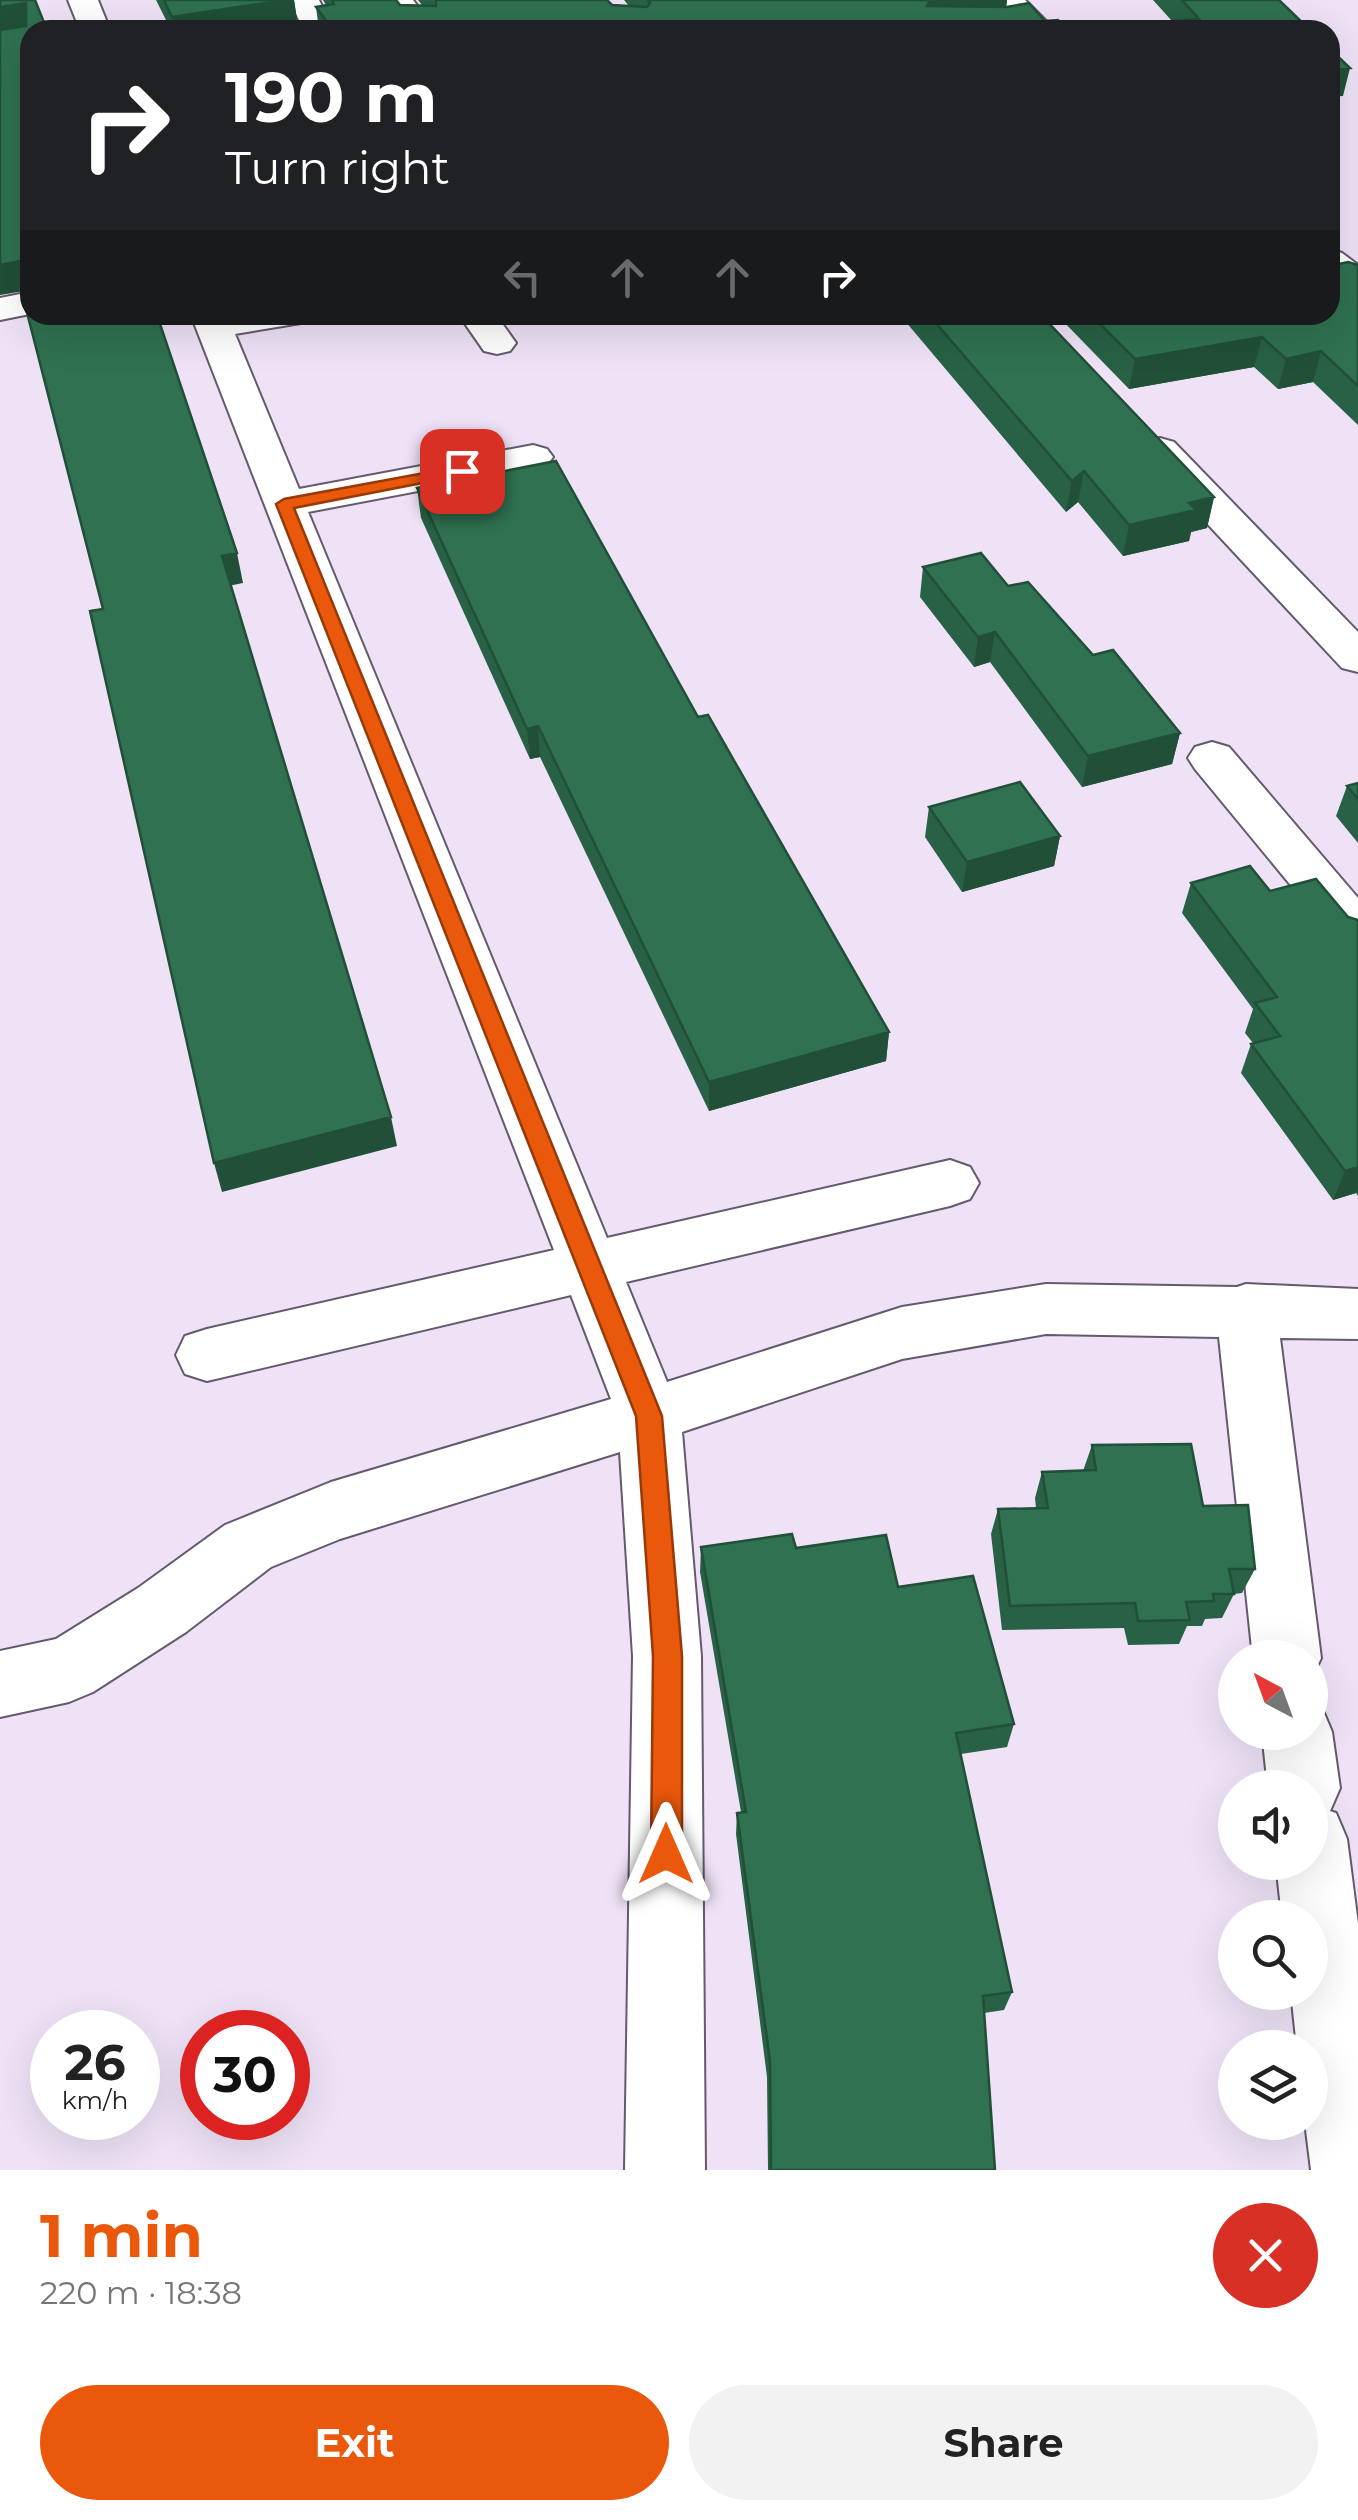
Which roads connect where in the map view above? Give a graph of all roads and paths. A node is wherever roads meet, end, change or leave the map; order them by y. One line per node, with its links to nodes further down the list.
1 (398, 0): 2 (street)
2 (413, 20)
3 (213, 325): 6 (street)
4 (1138, 426): 7 (street)
5 (533, 458): 6 (street)
6 (284, 504): 11 (street)
7 (1358, 658)
8 (1212, 758): 9 (street)
9 (1358, 932)
10 (950, 1183): 11 (street)
11 (590, 1265): 14 (street); 15 (street)
12 (1246, 1309): 13 (street); 15 (street); 16 (street)
13 (1358, 1314)
14 (207, 1355)
15 (649, 1416): 17 (street); 19 (street)
16 (1285, 1640)
17 (0, 1684)
18 (1315, 1880): 20 (street)
19 (665, 2170)
20 (1351, 2170)

